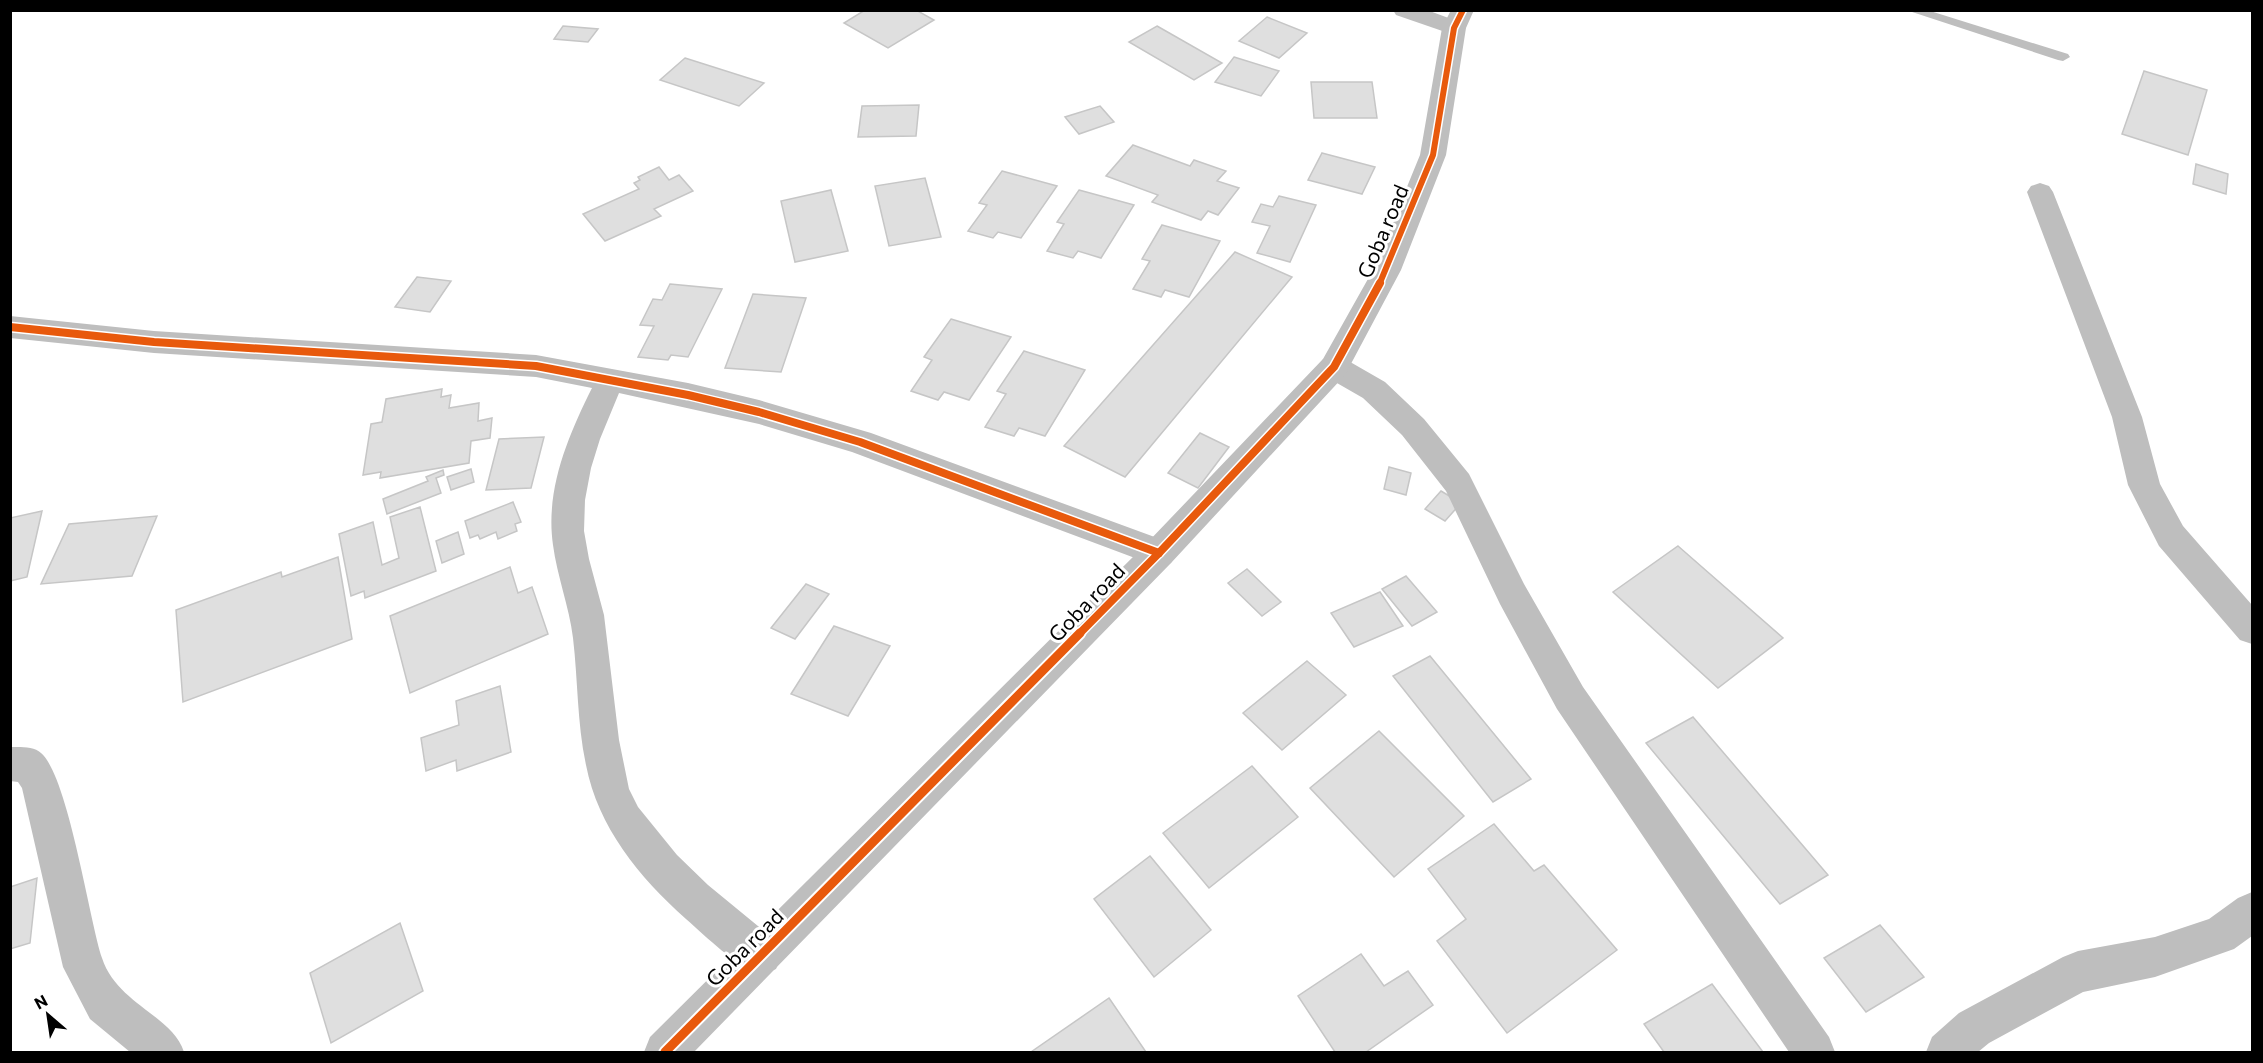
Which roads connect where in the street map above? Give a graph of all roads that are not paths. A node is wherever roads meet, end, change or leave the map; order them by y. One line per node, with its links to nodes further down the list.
1 (1404, 10): 3 (street)
2 (1912, 10): 4 (lane)
3 (1459, 19): 7 (street, Goba road)
4 (2063, 57)
5 (2040, 192): 10 (street)
6 (10, 327): 8 (street)
7 (1334, 367): 9 (street, Goba road); 16 (street)
8 (610, 381): 9 (street); 13 (street)
9 (1159, 553): 13 (street, Goba road)
10 (2253, 629)
11 (10, 764): 14 (street)
12 (2253, 912): 17 (street)
13 (762, 955): 15 (street, Goba road)
14 (163, 1053)
15 (665, 1053)
16 (1814, 1053)
17 (1947, 1053)

